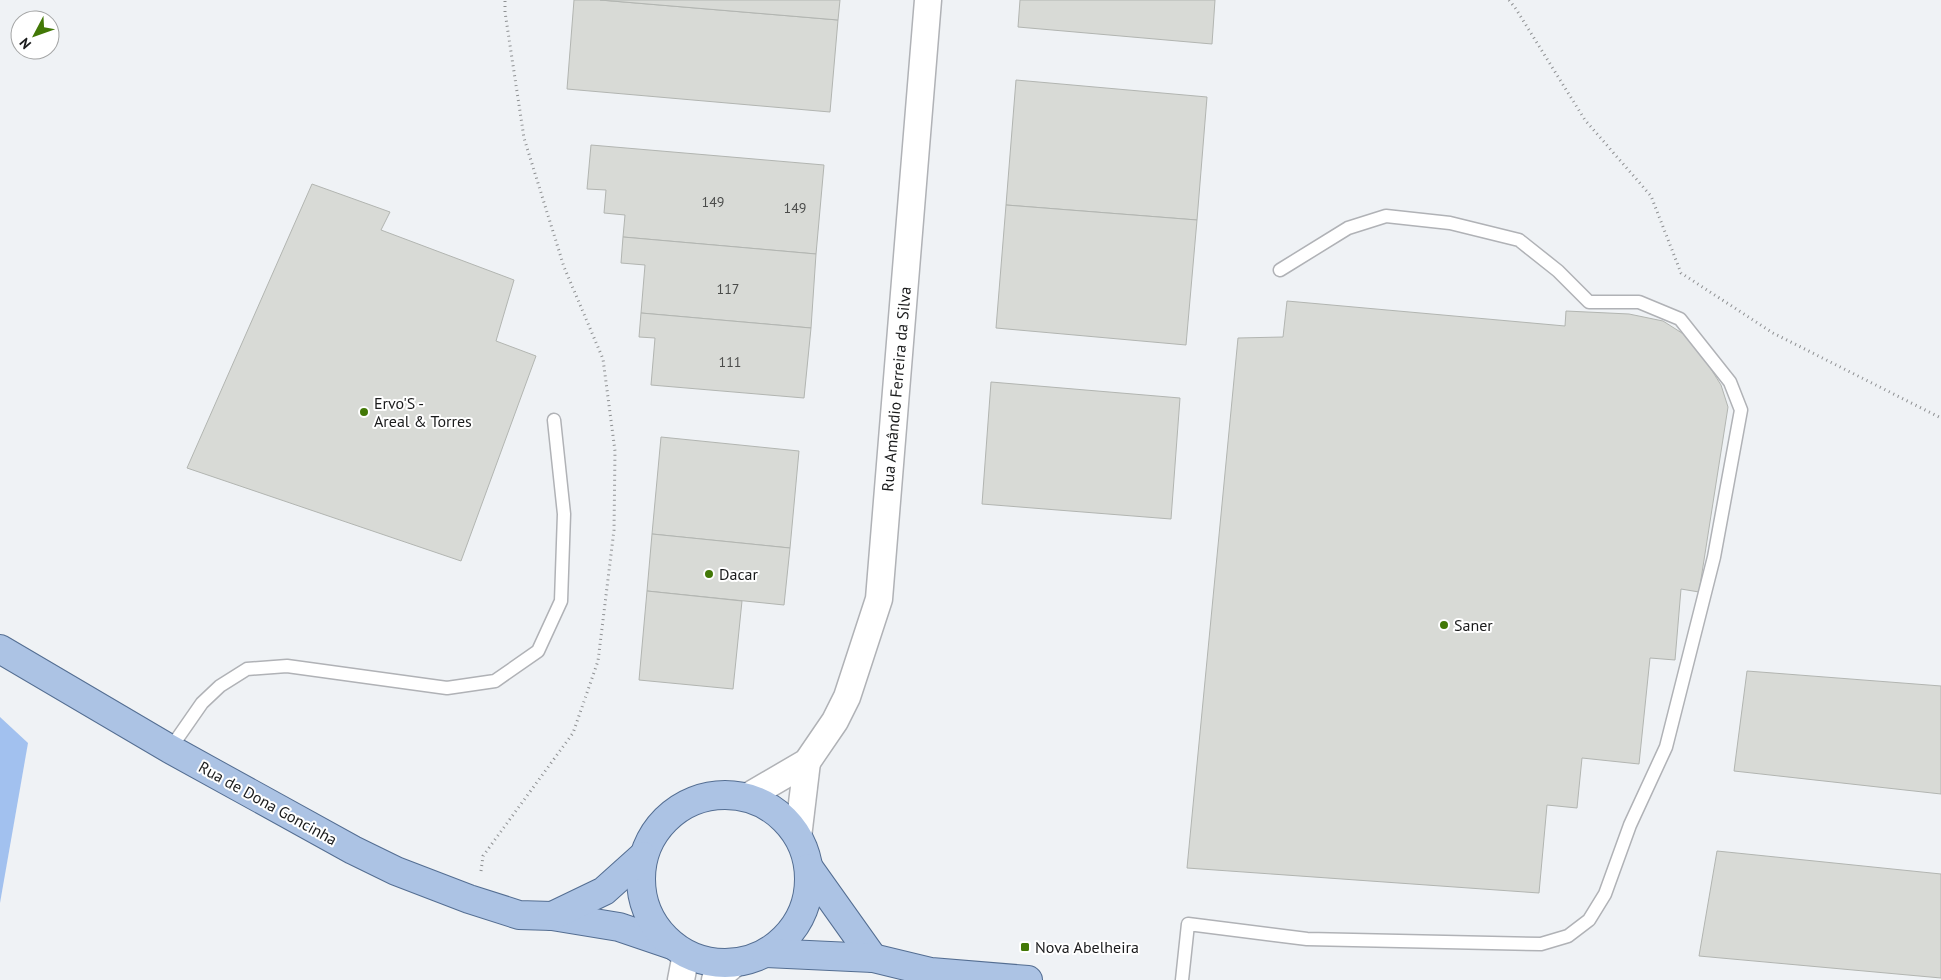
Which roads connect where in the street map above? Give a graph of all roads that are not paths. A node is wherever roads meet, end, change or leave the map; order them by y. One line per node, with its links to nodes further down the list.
1 (928, 0): 6 (street, Rua Amândio Ferreira da Silva)
2 (1280, 270): 17 (lane)
3 (554, 420): 5 (lane)
4 (0, 648): 5 (main road, Rua de Dona Goncinha)
5 (170, 749): 11 (main road, Rua de Dona Goncinha)
6 (807, 762): 7 (street, Rua Amândio Ferreira da Silva); 8 (street, Rua Amândio Ferreira da Silva)
7 (747, 797): 8 (main road); 9 (main road)
8 (798, 837): 10 (main road)
9 (643, 856): 11 (main road, Rua de Dona Goncinha); 14 (main road)
10 (809, 868): 12 (main road); 13 (main road)
11 (552, 916): 14 (main road, Rua de Dona Goncinha)
12 (766, 953): 13 (main road); 15 (main road)
13 (873, 958): 16 (main road)
14 (680, 960): 15 (main road)
15 (725, 971)
16 (1028, 980)
17 (1182, 980)

